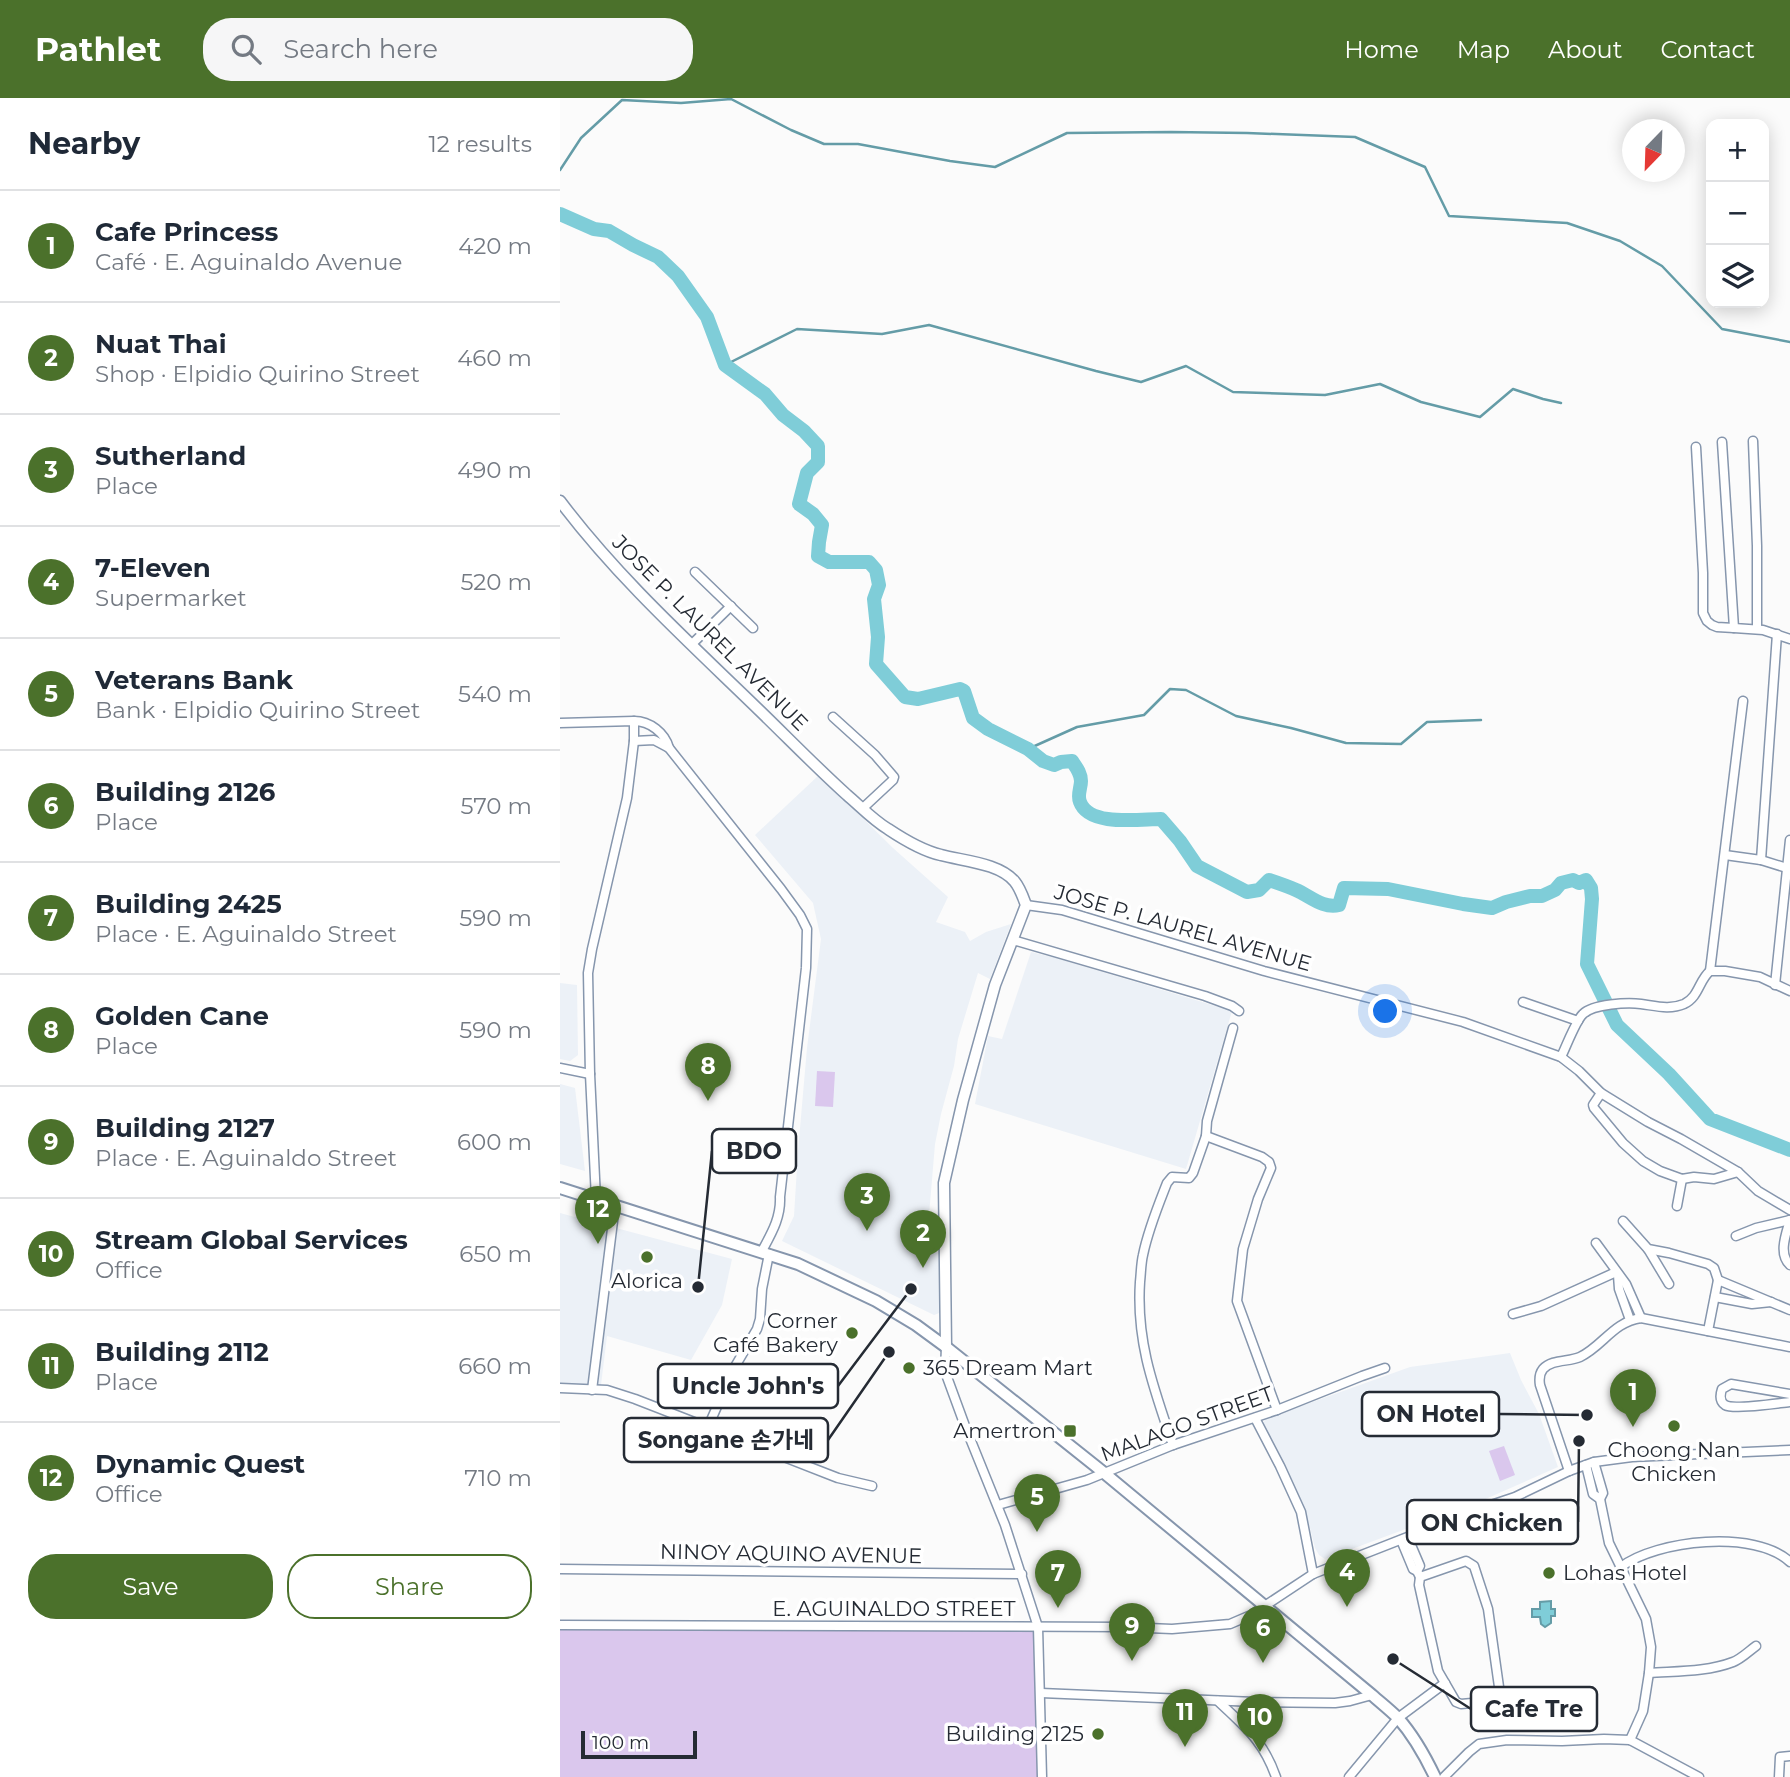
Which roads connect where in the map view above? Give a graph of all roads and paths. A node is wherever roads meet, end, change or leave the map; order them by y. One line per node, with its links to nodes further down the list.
1 (1753, 441): 9 (street)
2 (1723, 442): 8 (street)
3 (1696, 447): 8 (street)
4 (560, 501): 12 (street, JOSE P. LAUREL AVENUE)
5 (695, 572): 6 (street)
6 (730, 606): 7 (street); 12 (street)
7 (753, 628)
8 (1734, 628): 9 (street)
9 (1757, 629): 10 (street)
10 (1777, 634): 11 (street); 24 (street)
11 (1790, 639)
12 (692, 644): 21 (street, JOSE P. LAUREL AVENUE)
13 (1743, 701): 23 (street)
14 (833, 717): 21 (street)
15 (634, 721): 16 (street); 17 (street); 19 (street)
16 (560, 723)
17 (654, 728): 18 (street); 20 (street)
18 (654, 740): 19 (street); 20 (street)
19 (634, 741): 37 (street)
20 (669, 748): 52 (street)
21 (863, 808): 26 (street, JOSE P. LAUREL AVENUE)
22 (1790, 840): 25 (street)
23 (1725, 855): 24 (street); 28 (street)
24 (1761, 860): 25 (street)
25 (1789, 869): 29 (street)
26 (1026, 905): 27 (street); 35 (street, JOSE P. LAUREL AVENUE)
27 (1013, 940): 32 (street); 64 (street)
28 (1710, 971): 29 (street); 33 (street)
29 (1775, 985): 30 (street)
30 (1790, 991)
31 (1523, 1002): 33 (street)
32 (1239, 1011)
33 (1578, 1021): 35 (street)
34 (1233, 1028): 39 (street)
35 (1561, 1057): 38 (street)
36 (560, 1068): 37 (street)
37 (590, 1074): 43 (street)
38 (1601, 1093): 40 (street); 41 (street)
39 (1206, 1136): 73 (street); 76 (street)
40 (1738, 1172): 41 (street); 46 (street)
41 (1682, 1179): 45 (street)
42 (560, 1188): 43 (main road)
43 (596, 1199): 44 (main road)
44 (615, 1205): 52 (main road); 69 (street)
45 (1677, 1206)
46 (1790, 1210)
47 (1790, 1220): 49 (street); 53 (street)
48 (1623, 1221): 51 (street)
49 (1736, 1236)
50 (1597, 1243): 54 (street)
51 (1648, 1249): 55 (street); 56 (street)
52 (765, 1253): 64 (main road); 75 (street)
53 (1790, 1265)
54 (1617, 1274): 60 (street); 61 (street); 62 (street)
55 (1718, 1280): 57 (street); 58 (street)
56 (1669, 1284)
57 (1715, 1297): 58 (street); 63 (street)
58 (1771, 1302): 59 (street)
59 (1790, 1310)
60 (1513, 1314)
61 (1641, 1318): 62 (street); 63 (street)
62 (1630, 1320): 79 (street)
63 (1708, 1331): 65 (street)
64 (946, 1347): 80 (main road); 82 (street)
65 (1790, 1348)
66 (1385, 1368): 73 (street, MALAGO STREET)
67 (560, 1388): 69 (street)
68 (1765, 1389): 70 (street); 72 (street); 72 (street)
69 (592, 1390): 75 (street)
70 (1790, 1394)
71 (1790, 1402): 72 (street)
72 (1766, 1405)
73 (1277, 1410): 74 (street, MALAGO STREET)
74 (1255, 1418): 76 (street, MALAGO STREET); 88 (street)
75 (708, 1427): 81 (street)
76 (1172, 1446): 80 (street, MALAGO STREET)
77 (1790, 1451): 78 (street, E. AGUINALDO STREET)
78 (1590, 1464): 79 (street, E. AGUINALDO STREET); 85 (street)
79 (1569, 1471): 83 (street, E. AGUINALDO STREET)
80 (1103, 1472): 82 (street, MALAGO STREET); 90 (main road)
81 (872, 1486)
82 (998, 1505): 87 (street)
83 (1404, 1539): 88 (street, E. AGUINALDO STREET); 89 (street)
84 (1790, 1562): 85 (street)
85 (1621, 1567): 94 (street)
86 (560, 1569): 87 (street, NINOY AQUINO AVENUE)
87 (1022, 1574): 92 (street)
88 (1313, 1574): 90 (street, E. AGUINALDO STREET)
89 (1419, 1574): 95 (street); 100 (street)
90 (1265, 1606): 92 (street, E. AGUINALDO STREET); 98 (main road)
91 (560, 1625): 92 (street, E. AGUINALDO STREET)
92 (1038, 1628): 96 (street)
93 (1756, 1646): 94 (street)
94 (1650, 1673): 102 (street)
95 (1445, 1683): 100 (street); 101 (street)
96 (1041, 1693): 99 (street); 104 (street)
97 (1580, 1693): 100 (street)
98 (1372, 1695): 99 (street); 101 (main road)
99 (1218, 1700): 105 (street)
100 (1501, 1701)
101 (1398, 1718): 106 (street); 107 (main road)
102 (1630, 1740): 108 (street); 109 (street)
103 (1790, 1756): 110 (street)
104 (1042, 1777)
105 (1276, 1777)
106 (1349, 1777)
107 (1435, 1777)
108 (1444, 1777)
109 (1699, 1777)
110 (1779, 1777)

